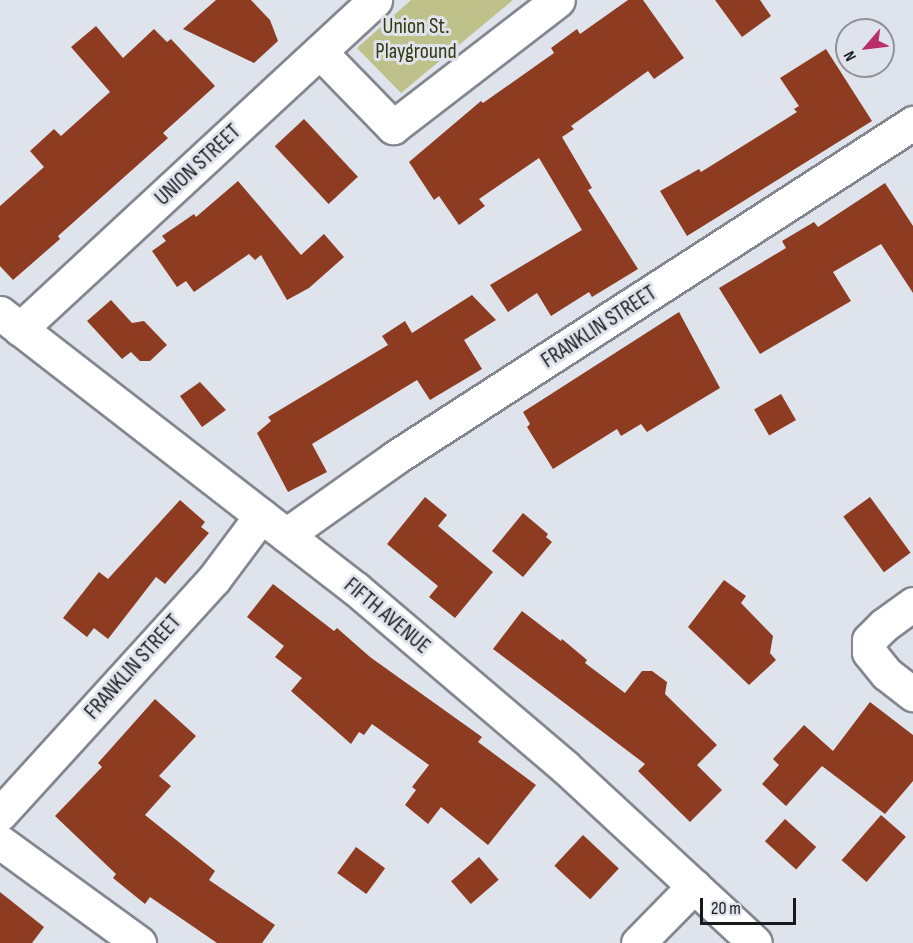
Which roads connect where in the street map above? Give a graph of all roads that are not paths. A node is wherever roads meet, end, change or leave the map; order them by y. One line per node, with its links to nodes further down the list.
1 (375, 0): 3 (street, UNION STREET)
2 (558, 0): 3 (street)
3 (320, 52): 5 (street, UNION STREET)
4 (913, 123): 6 (street, FRANKLIN STREET)
5 (10, 321): 6 (street, FIFTH AVENUE)
6 (274, 526): 9 (street, FRANKLIN STREET); 11 (street, FIFTH AVENUE)
7 (913, 604): 8 (street)
8 (913, 694)
9 (0, 814)
10 (0, 842): 12 (street)
11 (694, 886): 13 (street); 14 (street, FIFTH AVENUE)
12 (139, 943)
13 (638, 943)
14 (755, 943)

